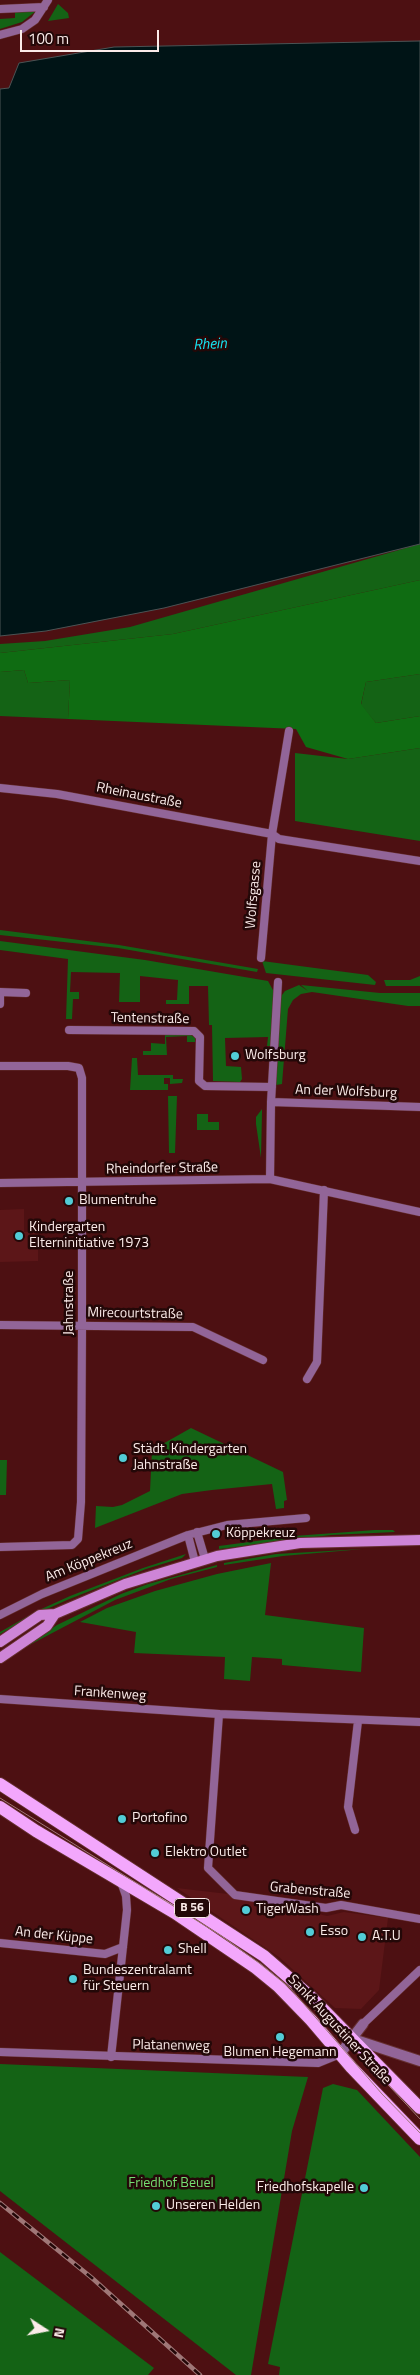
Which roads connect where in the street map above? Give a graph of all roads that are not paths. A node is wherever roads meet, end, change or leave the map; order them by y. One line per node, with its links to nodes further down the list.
1 (46, 4): 2 (street); 3 (street)
2 (0, 9)
3 (0, 35)
4 (289, 731): 6 (street)
5 (0, 788): 6 (street, Rheinaustraße)
6 (272, 834): 7 (street, Rheinaustraße); 8 (street, Wolfsgasse)
7 (420, 861)
8 (261, 958)
9 (278, 982): 15 (street)
10 (0, 992): 11 (street); 12 (street)
11 (26, 993)
12 (0, 1004)
13 (69, 1030): 15 (street, Tentenstraße)
14 (0, 1066): 20 (street, Jahnstraße)
15 (272, 1087): 16 (street)
16 (271, 1102): 17 (street, An der Wolfsburg); 18 (street)
17 (420, 1107)
18 (270, 1179): 20 (street, Rheindorfer Straße); 21 (street, Rheindorfer Straße)
19 (0, 1183): 20 (street, Rheindorfer Straße)
20 (82, 1183): 24 (street, Jahnstraße)
21 (324, 1190): 22 (street, Rheindorfer Straße); 26 (street)
22 (420, 1212)
23 (0, 1325): 24 (street, Mirecourtstraße)
24 (82, 1326): 25 (street, Mirecourtstraße); 31 (street, Jahnstraße)
25 (263, 1360)
26 (307, 1379)
27 (306, 1518): 28 (street, Am Köppekreuz)
28 (197, 1532): 29 (street, Am Köppekreuz); 32 (street)
29 (188, 1534): 32 (street); 34 (street, Am Köppekreuz)
30 (420, 1540): 32 (main road)
31 (0, 1548)
32 (200, 1560): 33 (main road)
33 (56, 1614): 35 (main road); 36 (main road)
34 (0, 1615)
35 (0, 1642)
36 (0, 1658)
37 (0, 1698): 38 (street, Frankenweg)
38 (219, 1714): 39 (street, Frankenweg); 47 (street, Grabenstraße)
39 (358, 1721): 40 (street, Frankenweg); 43 (street)
40 (420, 1722)
41 (0, 1784): 54 (main road, Sankt Augustiner Straße / B 56)
42 (0, 1807): 44 (main road, Sankt Augustiner Straße / B 56)
43 (355, 1830)
44 (120, 1882): 45 (main road, Sankt Augustiner Straße / B 56); 46 (street)
45 (149, 1897): 46 (street); 56 (main road, Sankt Augustiner Straße / B 56)
46 (127, 1910): 49 (street)
47 (420, 1919)
48 (0, 1944): 50 (street, An der Küppe)
49 (123, 1947): 50 (street, An der Küppe); 51 (street)
50 (105, 1954): 51 (street, An der Küppe)
51 (121, 1968): 57 (street)
52 (420, 1970): 53 (street)
53 (363, 2024): 54 (street)
54 (353, 2039): 56 (street); 58 (street); 59 (main road, Sankt Augustiner Straße / B 56)
55 (0, 2052): 57 (street, Platanenweg)
56 (340, 2054): 57 (street, Platanenweg); 60 (main road, Sankt Augustiner Straße / B 56)
57 (111, 2057)
58 (420, 2061)
59 (420, 2108)
60 (420, 2139)

